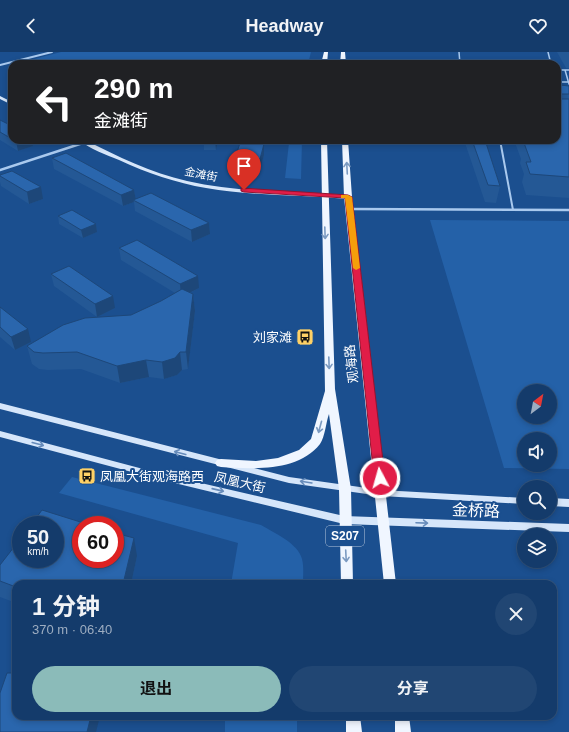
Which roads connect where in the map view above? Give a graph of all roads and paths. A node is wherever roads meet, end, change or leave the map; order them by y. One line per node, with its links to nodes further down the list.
1 (52, 52): 2 (street)
2 (20, 60)
3 (561, 70): 4 (lane)
4 (565, 70): 5 (lane); 6 (lane)
5 (569, 70)
6 (569, 83)
7 (74, 144): 12 (street)
8 (89, 144): 13 (street, 金滩街)
9 (324, 144): 13 (main road, 观海路 / S207)
10 (345, 144): 14 (main road, 观海路 / S207, one-way to 10)
11 (501, 144): 16 (lane)
12 (0, 170)
13 (325, 194): 14 (street, 金滩街); 18 (main road, 观海路 / S207, one-way to 18)
14 (348, 197): 15 (main road, 观海路 / S207)
15 (350, 209): 16 (street); 23 (main road, 观海路 / S207)
16 (513, 210): 17 (street)
17 (569, 210)
18 (330, 389): 21 (main road, one-way to 21); 22 (main road, 观海路 / S207)
19 (0, 406): 21 (street, 凤凰大街, one-way to 19)
20 (0, 434): 27 (street, 凤凰大街, one-way to 27)
21 (221, 463): 22 (street, 凤凰大街, one-way to 21)
22 (344, 489): 23 (street, 凤凰大街); 27 (main road, 观海路 / S207)
23 (381, 494): 24 (street, 金桥路); 28 (main road, 观海路 / S207)
24 (517, 500)
25 (557, 502): 26 (street)
26 (569, 503)
27 (344, 520): 28 (street, 凤凰大街); 30 (main road, 观海路 / S207, one-way to 30)
28 (383, 522): 29 (street, 金桥路, one-way to 29); 31 (main road, 观海路 / S207)
29 (569, 528)
30 (347, 580)
31 (390, 580)
32 (354, 720): 34 (main road)
33 (402, 720): 35 (main road)
34 (354, 732)
35 (403, 732)

